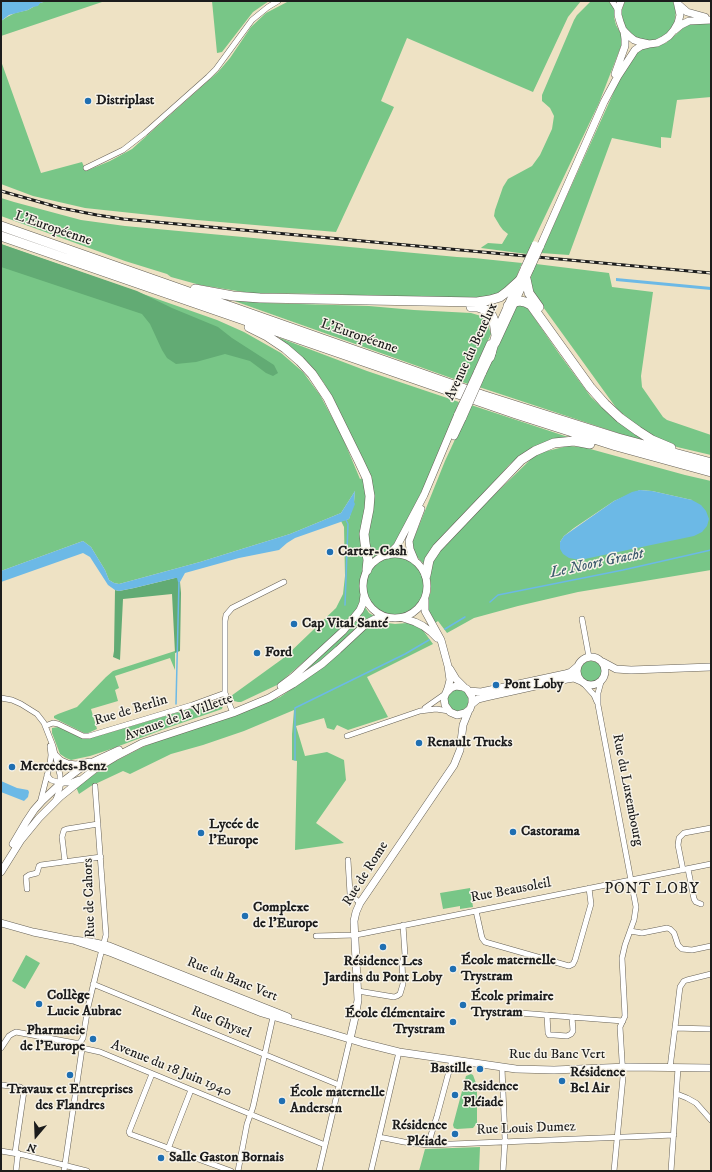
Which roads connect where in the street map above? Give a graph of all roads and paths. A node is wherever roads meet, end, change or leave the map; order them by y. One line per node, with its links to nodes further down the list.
1 (278, 1): 11 (street)
2 (612, 1): 5 (street)
3 (621, 1): 5 (street)
4 (678, 3): 6 (street); 8 (street)
5 (618, 12): 7 (street, Avenue du Benelux)
6 (711, 19): 8 (street, Avenue du Benelux)
7 (624, 31): 9 (street); 10 (street, Avenue du Benelux)
8 (674, 31): 9 (street, Avenue du Benelux)
9 (649, 44): 10 (street, Avenue du Benelux)
10 (604, 102): 16 (street, Avenue du Benelux, bridge)
11 (86, 168)
12 (1, 226): 14 (highway, L'Européenne)
13 (1, 236): 15 (highway, L'Européenne)
14 (43, 241): 17 (highway); 25 (highway, L'Européenne)
15 (89, 266): 26 (highway, L'Européenne); 30 (highway)
16 (522, 280): 17 (highway); 18 (street, Avenue du Benelux); 22 (highway)
17 (358, 300): 19 (highway)
18 (512, 304): 19 (street, Avenue du Benelux); 20 (street, Avenue du Benelux); 22 (highway)
19 (496, 330): 20 (highway); 21 (street, Avenue du Benelux)
20 (490, 357): 21 (street, Avenue du Benelux)
21 (480, 373): 23 (street, Avenue du Benelux, bridge)
22 (616, 414): 24 (highway)
23 (461, 415): 28 (street, Avenue du Benelux); 29 (street, Avenue du Benelux)
24 (711, 460)
25 (711, 463)
26 (699, 469): 27 (highway, L'Européenne); 31 (highway)
27 (711, 472)
28 (388, 555): 29 (street); 30 (street)
29 (415, 561): 31 (street)
30 (367, 570): 33 (street)
31 (426, 575): 34 (street)
32 (284, 582): 48 (street)
33 (364, 595): 35 (street); 53 (street, Avenue de la Villette)
34 (425, 600): 36 (street); 38 (street)
35 (389, 618): 36 (street); 53 (street, Avenue de la Villette)
36 (403, 618): 38 (street)
37 (582, 619): 39 (street)
38 (444, 649): 41 (street)
39 (589, 657): 40 (street); 42 (street)
40 (603, 662): 44 (street); 45 (street)
41 (448, 666): 47 (street); 49 (street)
42 (578, 666): 46 (street); 47 (street)
43 (711, 667): 44 (street)
44 (631, 670): 45 (street)
45 (602, 681): 46 (street); 51 (street, Rue du Luxembourg)
46 (583, 682): 51 (street, Rue du Luxembourg); 52 (street)
47 (467, 689): 49 (street); 52 (street)
48 (224, 693): 53 (street); 56 (street, Rue de Berlin)
49 (446, 693): 54 (street); 55 (street)
50 (1, 698): 56 (street)
51 (598, 705): 77 (street, Rue du Luxembourg)
52 (471, 707): 55 (street); 59 (street, Rue de Rome)
53 (232, 711): 61 (street, Avenue de la Villette); 63 (street, Avenue de la Villette)
54 (420, 711): 55 (street); 58 (street)
55 (450, 712): 59 (street, Rue de Rome)
56 (45, 726): 57 (street)
57 (48, 735): 60 (street); 62 (street)
58 (347, 736)
59 (461, 738): 80 (street, Rue de Rome)
60 (54, 752): 61 (street); 64 (street)
61 (96, 760): 64 (street, Avenue de la Villette)
62 (47, 775): 64 (street); 67 (street)
63 (83, 778): 64 (street); 66 (street, Avenue de la Villette)
64 (61, 783): 66 (street); 67 (street, Avenue de la Villette)
65 (95, 786): 68 (street, Rue de Cahors)
66 (54, 802): 76 (street, Avenue de la Villette)
67 (39, 804): 74 (street, Avenue de la Villette)
68 (98, 824): 70 (street, Rue de Cahors); 72 (street)
69 (711, 828): 75 (street)
70 (100, 857): 72 (street); 90 (street, Rue de Cahors)
71 (348, 860): 80 (street)
72 (65, 862): 79 (street)
73 (711, 864): 75 (street, Rue Beausoleil)
74 (1, 866)
75 (686, 869): 77 (street, Rue Beausoleil); 81 (street)
76 (1, 872)
77 (631, 880): 78 (street, Rue Beausoleil); 85 (street, Rue du Luxembourg)
78 (588, 888): 82 (street, Rue Beausoleil); 82 (street)
79 (27, 890)
80 (360, 903): 87 (street, Rue de Rome)
81 (701, 904)
82 (476, 911): 83 (street, Rue Beausoleil)
83 (403, 925): 87 (street, Rue Beausoleil); 93 (street)
84 (1, 926): 86 (street, Rue du Banc Vert); 86 (street, Rue du Banc Vert)
85 (630, 931): 89 (street); 98 (street, Rue du Luxembourg)
86 (33, 932): 90 (street, Rue du Banc Vert)
87 (355, 935): 88 (street, Rue Beausoleil); 93 (street, Rue de Rome)
88 (316, 936)
89 (711, 946)
90 (102, 947): 92 (street, Rue de Cahors); 96 (street, Rue du Banc Vert); 101 (street, Rue du Banc Vert)
91 (711, 974): 99 (street)
92 (93, 984): 102 (street, Rue de Cahors); 105 (street, Rue Ghysel)
93 (358, 991): 101 (street, Rue de Rome)
94 (495, 1014): 95 (street)
95 (547, 1015): 97 (street); 97 (street)
96 (273, 1017): 101 (street, Rue du Banc Vert); 105 (street)
97 (572, 1017): 98 (street)
98 (623, 1021): 108 (street, Rue du Luxembourg)
99 (675, 1028): 100 (street); 109 (street)
100 (711, 1029)
101 (350, 1037): 104 (street, Rue du Banc Vert); 113 (street)
102 (81, 1046): 103 (street, Avenue du 18 Juin 1940); 111 (street, Avenue du 18 Juin 1940); 127 (street, Rue de Cahors)
103 (1, 1048)
104 (399, 1052): 106 (street, Rue du Banc Vert); 119 (street)
105 (265, 1054): 113 (street, Rue Ghysel); 116 (street)
106 (452, 1060): 107 (street, Rue du Banc Vert); 123 (street)
107 (502, 1068): 108 (street, Rue du Banc Vert); 121 (street)
108 (622, 1068): 109 (street, Rue du Banc Vert); 120 (street, Rue du Luxembourg)
109 (674, 1068): 110 (street, Rue du Banc Vert); 115 (street)
110 (711, 1068)
111 (152, 1074): 114 (street, Avenue du 18 Juin 1940); 124 (street)
112 (1, 1084): 126 (street)
113 (339, 1085): 122 (street)
114 (191, 1090): 116 (street, Avenue du 18 Juin 1940); 124 (street)
115 (677, 1094): 117 (street); 118 (street)
116 (250, 1114): 122 (street, Avenue du 18 Juin 1940); 132 (street)
117 (711, 1120)
118 (674, 1135): 120 (street, Rue Louis Dumez); 137 (street)
119 (379, 1137): 123 (street, Rue Louis Dumez); 134 (street)
120 (617, 1137): 121 (street, Rue Louis Dumez); 136 (street, Rue du Luxembourg)
121 (505, 1142): 123 (street, Rue Louis Dumez); 135 (street)
122 (325, 1145): 133 (street)
123 (429, 1145)
124 (168, 1149): 131 (street)
125 (1, 1151): 126 (street)
126 (17, 1153): 127 (street); 128 (street)
127 (65, 1165): 129 (street, Rue de Cahors); 130 (street)
128 (16, 1171)
129 (64, 1171)
130 (87, 1171)
131 (232, 1171)
132 (238, 1171)
133 (319, 1171)
134 (371, 1171)
135 (503, 1171)
136 (614, 1171)
137 (671, 1171)

